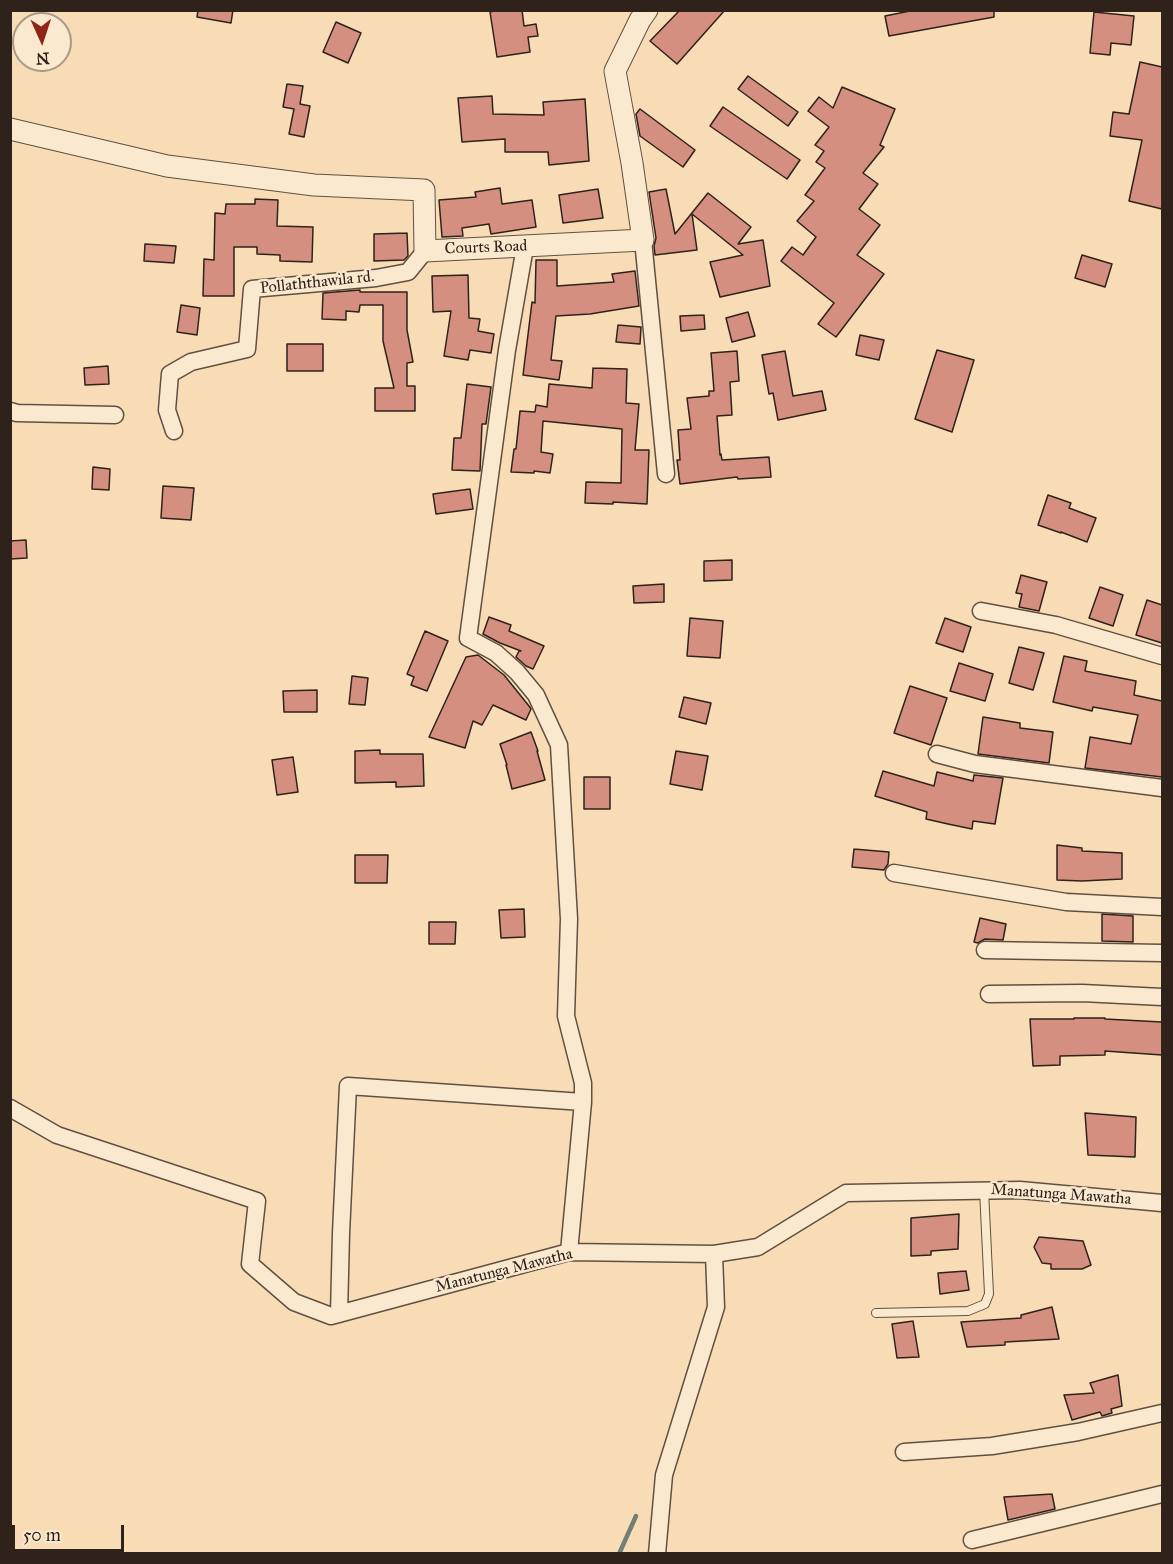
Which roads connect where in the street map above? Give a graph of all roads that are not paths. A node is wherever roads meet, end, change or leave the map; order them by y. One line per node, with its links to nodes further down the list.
1 (647, 10): 3 (street)
2 (10, 129): 5 (street, Courts Road)
3 (644, 240): 4 (street, Courts Road); 9 (street)
4 (525, 247): 5 (street, Courts Road); 20 (street)
5 (425, 251): 8 (street, Pollaththawila rd.)
6 (10, 411): 7 (street)
7 (115, 415)
8 (174, 431)
9 (666, 474)
10 (981, 611): 11 (street)
11 (1162, 656)
12 (937, 753): 13 (street)
13 (1162, 788)
14 (894, 873): 15 (street)
15 (1162, 907)
16 (986, 950): 17 (street)
17 (1162, 953)
18 (989, 994): 19 (street)
19 (1162, 997)
20 (583, 1102): 24 (street); 27 (street)
21 (10, 1108): 27 (street, Manatunga Mawatha)
22 (984, 1190): 23 (street, Manatunga Mawatha); 25 (street, Manatunga Mawatha); 26 (lane)
23 (1162, 1203)
24 (569, 1252): 25 (street, Manatunga Mawatha); 27 (street, Manatunga Mawatha)
25 (714, 1254): 32 (street)
26 (876, 1313)
27 (339, 1314)
28 (1162, 1413): 29 (street)
29 (904, 1452)
30 (1162, 1494): 31 (street)
31 (972, 1540)
32 (657, 1554)

